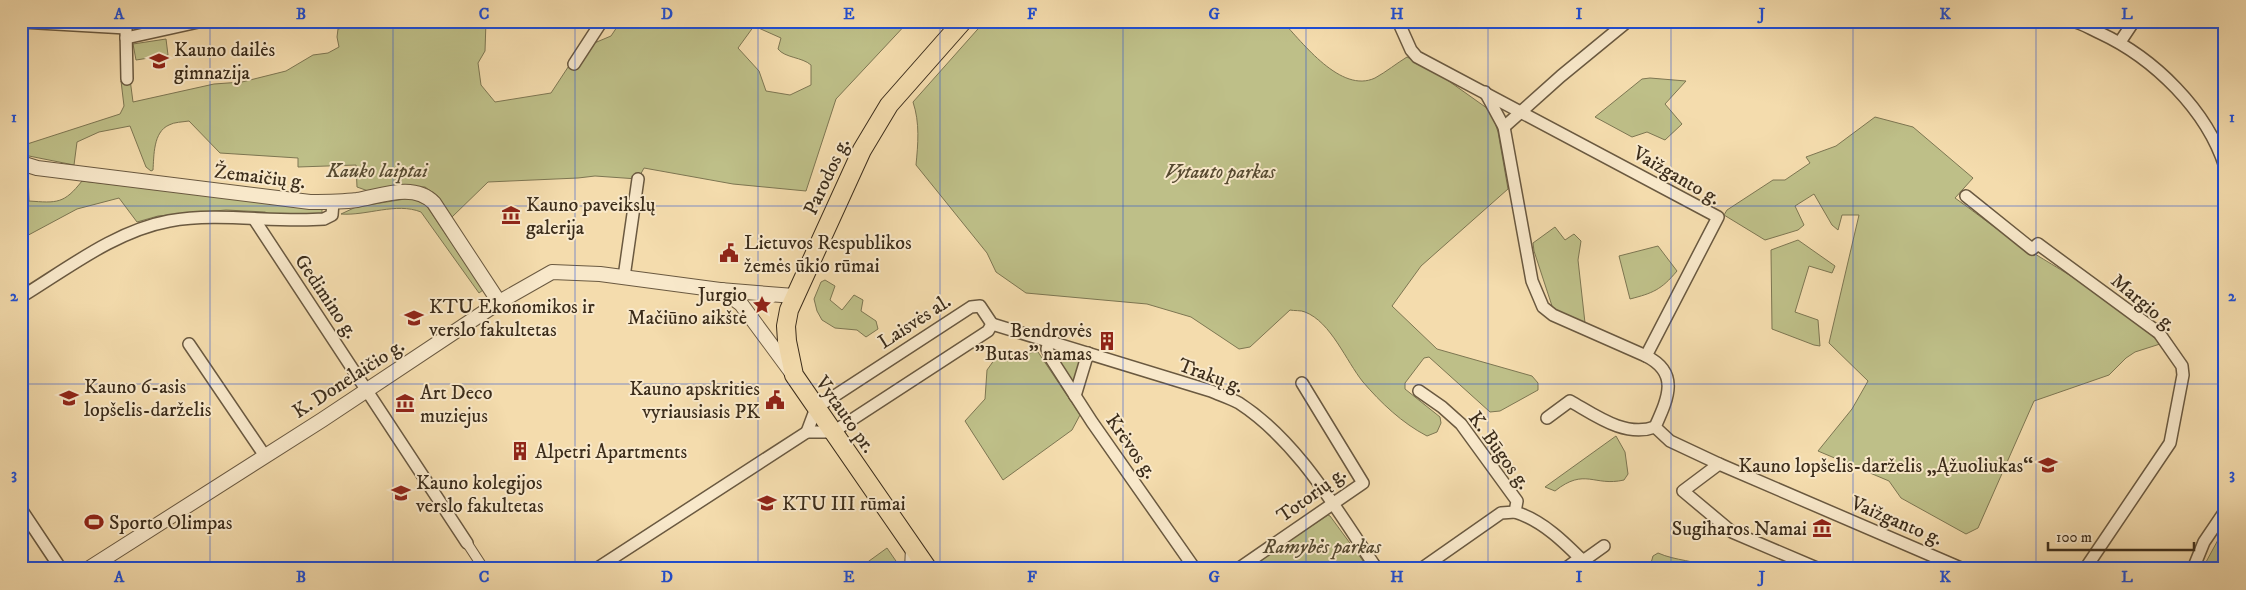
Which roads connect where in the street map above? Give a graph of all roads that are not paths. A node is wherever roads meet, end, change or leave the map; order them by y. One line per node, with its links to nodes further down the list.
1 (203, 21): 9 (street)
2 (602, 21): 11 (street)
3 (963, 21): 24 (main road, Parodos g.)
4 (1398, 21): 13 (street, Vaižganto g.)
5 (1628, 21): 14 (street)
6 (2072, 21): 10 (street)
7 (2134, 21): 10 (street)
8 (21, 22): 9 (street)
9 (126, 29): 12 (street)
10 (2120, 42): 17 (street)
11 (574, 64)
12 (127, 79)
13 (1484, 91): 14 (street, Vaižganto g.); 15 (street)
14 (1522, 112): 15 (street); 31 (street, Vaižganto g.)
15 (1504, 128): 31 (street)
16 (21, 163): 20 (street, Žemaičių g.)
17 (2225, 167)
18 (638, 180): 22 (street)
19 (1966, 196): 67 (street, Margio g.)
20 (333, 202): 21 (street); 26 (street, Žemaičių g.)
21 (254, 219): 25 (street); 34 (street, Gedimino g.)
22 (624, 277): 23 (street, K. Donelaičio g.); 26 (street, K. Donelaičio g.)
23 (722, 290): 24 (street, K. Donelaičio g.); 32 (street, Vytauto pr.)
24 (794, 296): 32 (main road, Parodos g.)
25 (21, 297)
26 (499, 302): 34 (street, K. Donelaičio g.)
27 (992, 324): 28 (street, Trakų g.); 37 (street, Laisvės al.); 41 (street)
28 (1049, 342): 30 (street, Trakų g.); 36 (street, Krėvos g.)
29 (189, 344): 42 (street)
30 (1088, 353): 36 (street); 44 (street, Trakų g.)
31 (1646, 356): 39 (street)
32 (794, 375): 37 (main road, Vytauto pr.)
33 (1302, 383): 44 (street, Totorių g.)
34 (367, 390): 42 (street, K. Donelaičio g.); 48 (street, Gedimino g.)
35 (1419, 391): 47 (street, K. Būgos g.)
36 (1075, 396): 60 (street, Krėvos g.)
37 (816, 408): 40 (street); 41 (main road, Vytauto pr.)
38 (1547, 418): 39 (street)
39 (1655, 427): 43 (street, Vaižganto g.)
40 (807, 432): 41 (street); 57 (street)
41 (833, 432): 50 (main road, Vytauto pr.)
42 (265, 456): 53 (street, K. Donelaičio g.)
43 (1719, 464): 65 (street); 66 (street, Vaižganto g.)
44 (1332, 504): 61 (street, Totorių g.); 62 (street, Trakų g.)
45 (21, 509): 52 (street)
46 (2225, 511): 68 (street)
47 (1515, 512): 51 (street, K. Būgos g.); 63 (street)
48 (467, 543): 54 (street, Gedimino g.)
49 (1604, 546): 51 (street)
50 (913, 548): 58 (street); 59 (main road, Vytauto pr.)
51 (1584, 563): 64 (street)
52 (61, 569)
53 (88, 569)
54 (484, 569)
55 (504, 569): 56 (street)
56 (530, 569)
57 (596, 569)
58 (912, 569)
59 (928, 569)
60 (1195, 569)
61 (1238, 569)
62 (1377, 569)
63 (1421, 569)
64 (1565, 569)
65 (1819, 569)
66 (1964, 569)
67 (2085, 569)
68 (2193, 569)

